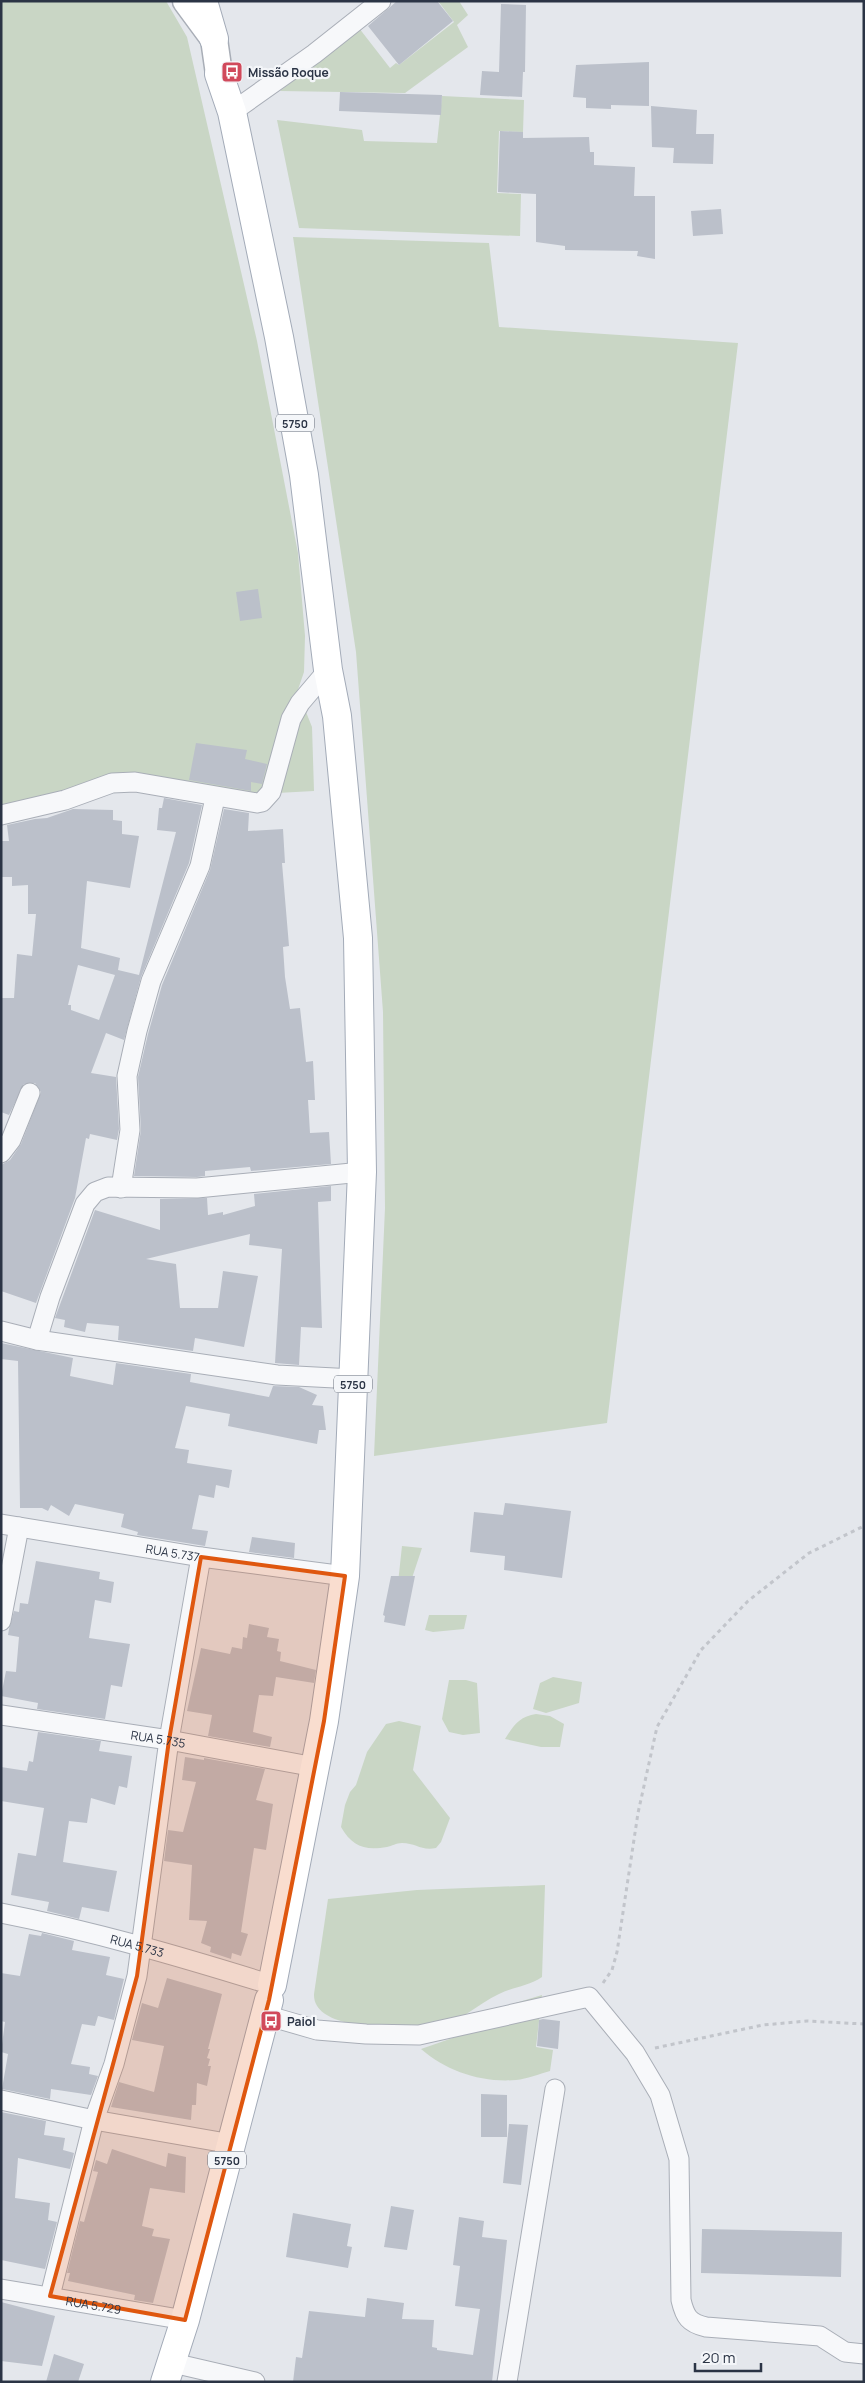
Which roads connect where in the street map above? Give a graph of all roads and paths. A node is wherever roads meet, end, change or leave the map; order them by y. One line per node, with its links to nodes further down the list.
1 (186, 1): 4 (main road)
2 (203, 1): 4 (main road, 5750)
3 (381, 1): 6 (street)
4 (214, 38): 5 (main road, 5750)
5 (220, 74): 6 (main road, 5750)
6 (232, 112): 7 (main road, 5750)
7 (328, 670): 8 (street); 12 (main road, 5750)
8 (215, 798): 9 (street); 13 (street)
9 (1, 815)
10 (30, 1093): 11 (street)
11 (1, 1153)
12 (362, 1172): 13 (street); 16 (main road, 5750)
13 (121, 1188): 15 (street)
14 (1, 1331): 15 (street)
15 (37, 1340): 16 (street)
16 (354, 1378): 20 (main road, 5750)
17 (10, 1526): 19 (street, RUA 5.737); 21 (street)
18 (864, 1526): 27 (path)
19 (202, 1557): 20 (street, RUA 5.737); 23 (street)
20 (345, 1576): 24 (main road, 5750)
21 (1, 1621)
22 (1, 1715): 23 (street, RUA 5.735)
23 (169, 1740): 24 (street, RUA 5.735); 26 (street)
24 (315, 1767): 28 (main road, 5750)
25 (1, 1913): 26 (street, RUA 5.733)
26 (142, 1945): 28 (street, RUA 5.733); 33 (street)
27 (589, 1997): 28 (street, RUA 5.733); 30 (street)
28 (268, 2000): 34 (main road, 5750)
29 (864, 2024): 30 (path)
30 (635, 2052): 38 (street)
31 (555, 2089): 41 (street)
32 (1, 2100): 33 (street)
33 (94, 2120): 34 (street); 36 (street)
34 (232, 2144): 37 (main road, 5750)
35 (1, 2289): 36 (street, RUA 5.729)
36 (50, 2296): 37 (street, RUA 5.729)
37 (185, 2320): 39 (main road, 5750)
38 (864, 2354)
39 (169, 2372): 40 (street)
40 (255, 2382)
41 (507, 2382)

